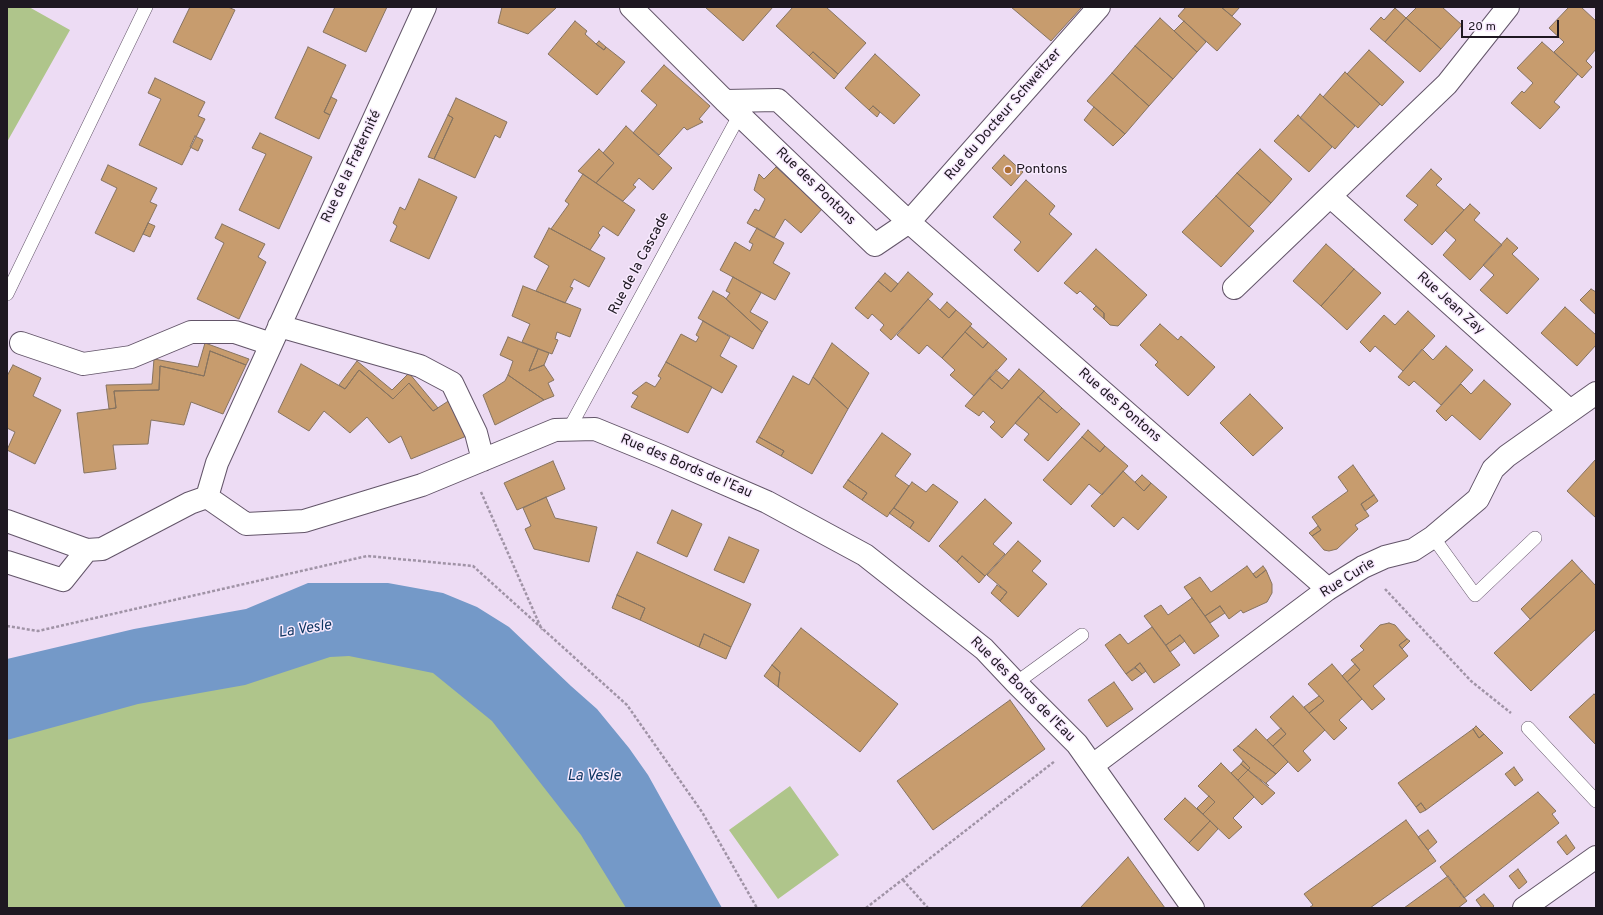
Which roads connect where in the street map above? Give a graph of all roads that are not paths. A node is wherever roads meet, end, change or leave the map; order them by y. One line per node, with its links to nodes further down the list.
1 (146, 7): 10 (lane)
2 (425, 7): 11 (street, Rue de la Fraternité)
3 (631, 7): 6 (street, Rue des Pontons)
4 (1099, 7): 8 (street, Rue du Docteur Schweitzer)
5 (1508, 7): 7 (street)
6 (732, 108): 8 (street, Rue des Pontons); 8 (street, Rue des Pontons); 15 (lane, Rue de la Cascade)
7 (1330, 196): 9 (street); 14 (street, Rue Jean Zay)
8 (910, 222): 23 (street, Rue des Pontons)
9 (1234, 288)
10 (7, 294)
11 (275, 335): 12 (street); 16 (street); 17 (street, Rue de la Fraternité)
12 (21, 344)
13 (1596, 393): 14 (street, Rue Curie)
14 (1570, 411): 19 (street, Rue Curie)
15 (569, 430): 16 (street, Rue des Bords de l'Eau); 25 (street, Rue des Bords de l'Eau)
16 (476, 463): 17 (street, Rue des Bords de l'Eau)
17 (207, 497): 21 (street)
18 (7, 521): 21 (street)
19 (1433, 537): 20 (lane); 23 (street, Rue Curie)
20 (1535, 538)
21 (87, 550): 22 (street)
22 (7, 562)
23 (1328, 589): 27 (street, Rue Curie)
24 (1082, 634): 25 (lane)
25 (1016, 683): 27 (street, Rue des Bords de l'Eau)
26 (1528, 728): 28 (lane)
27 (1093, 765): 30 (street, Rue des Bords de l'Eau)
28 (1596, 802)
29 (1596, 857): 31 (street)
30 (1193, 908)
31 (1524, 908)

